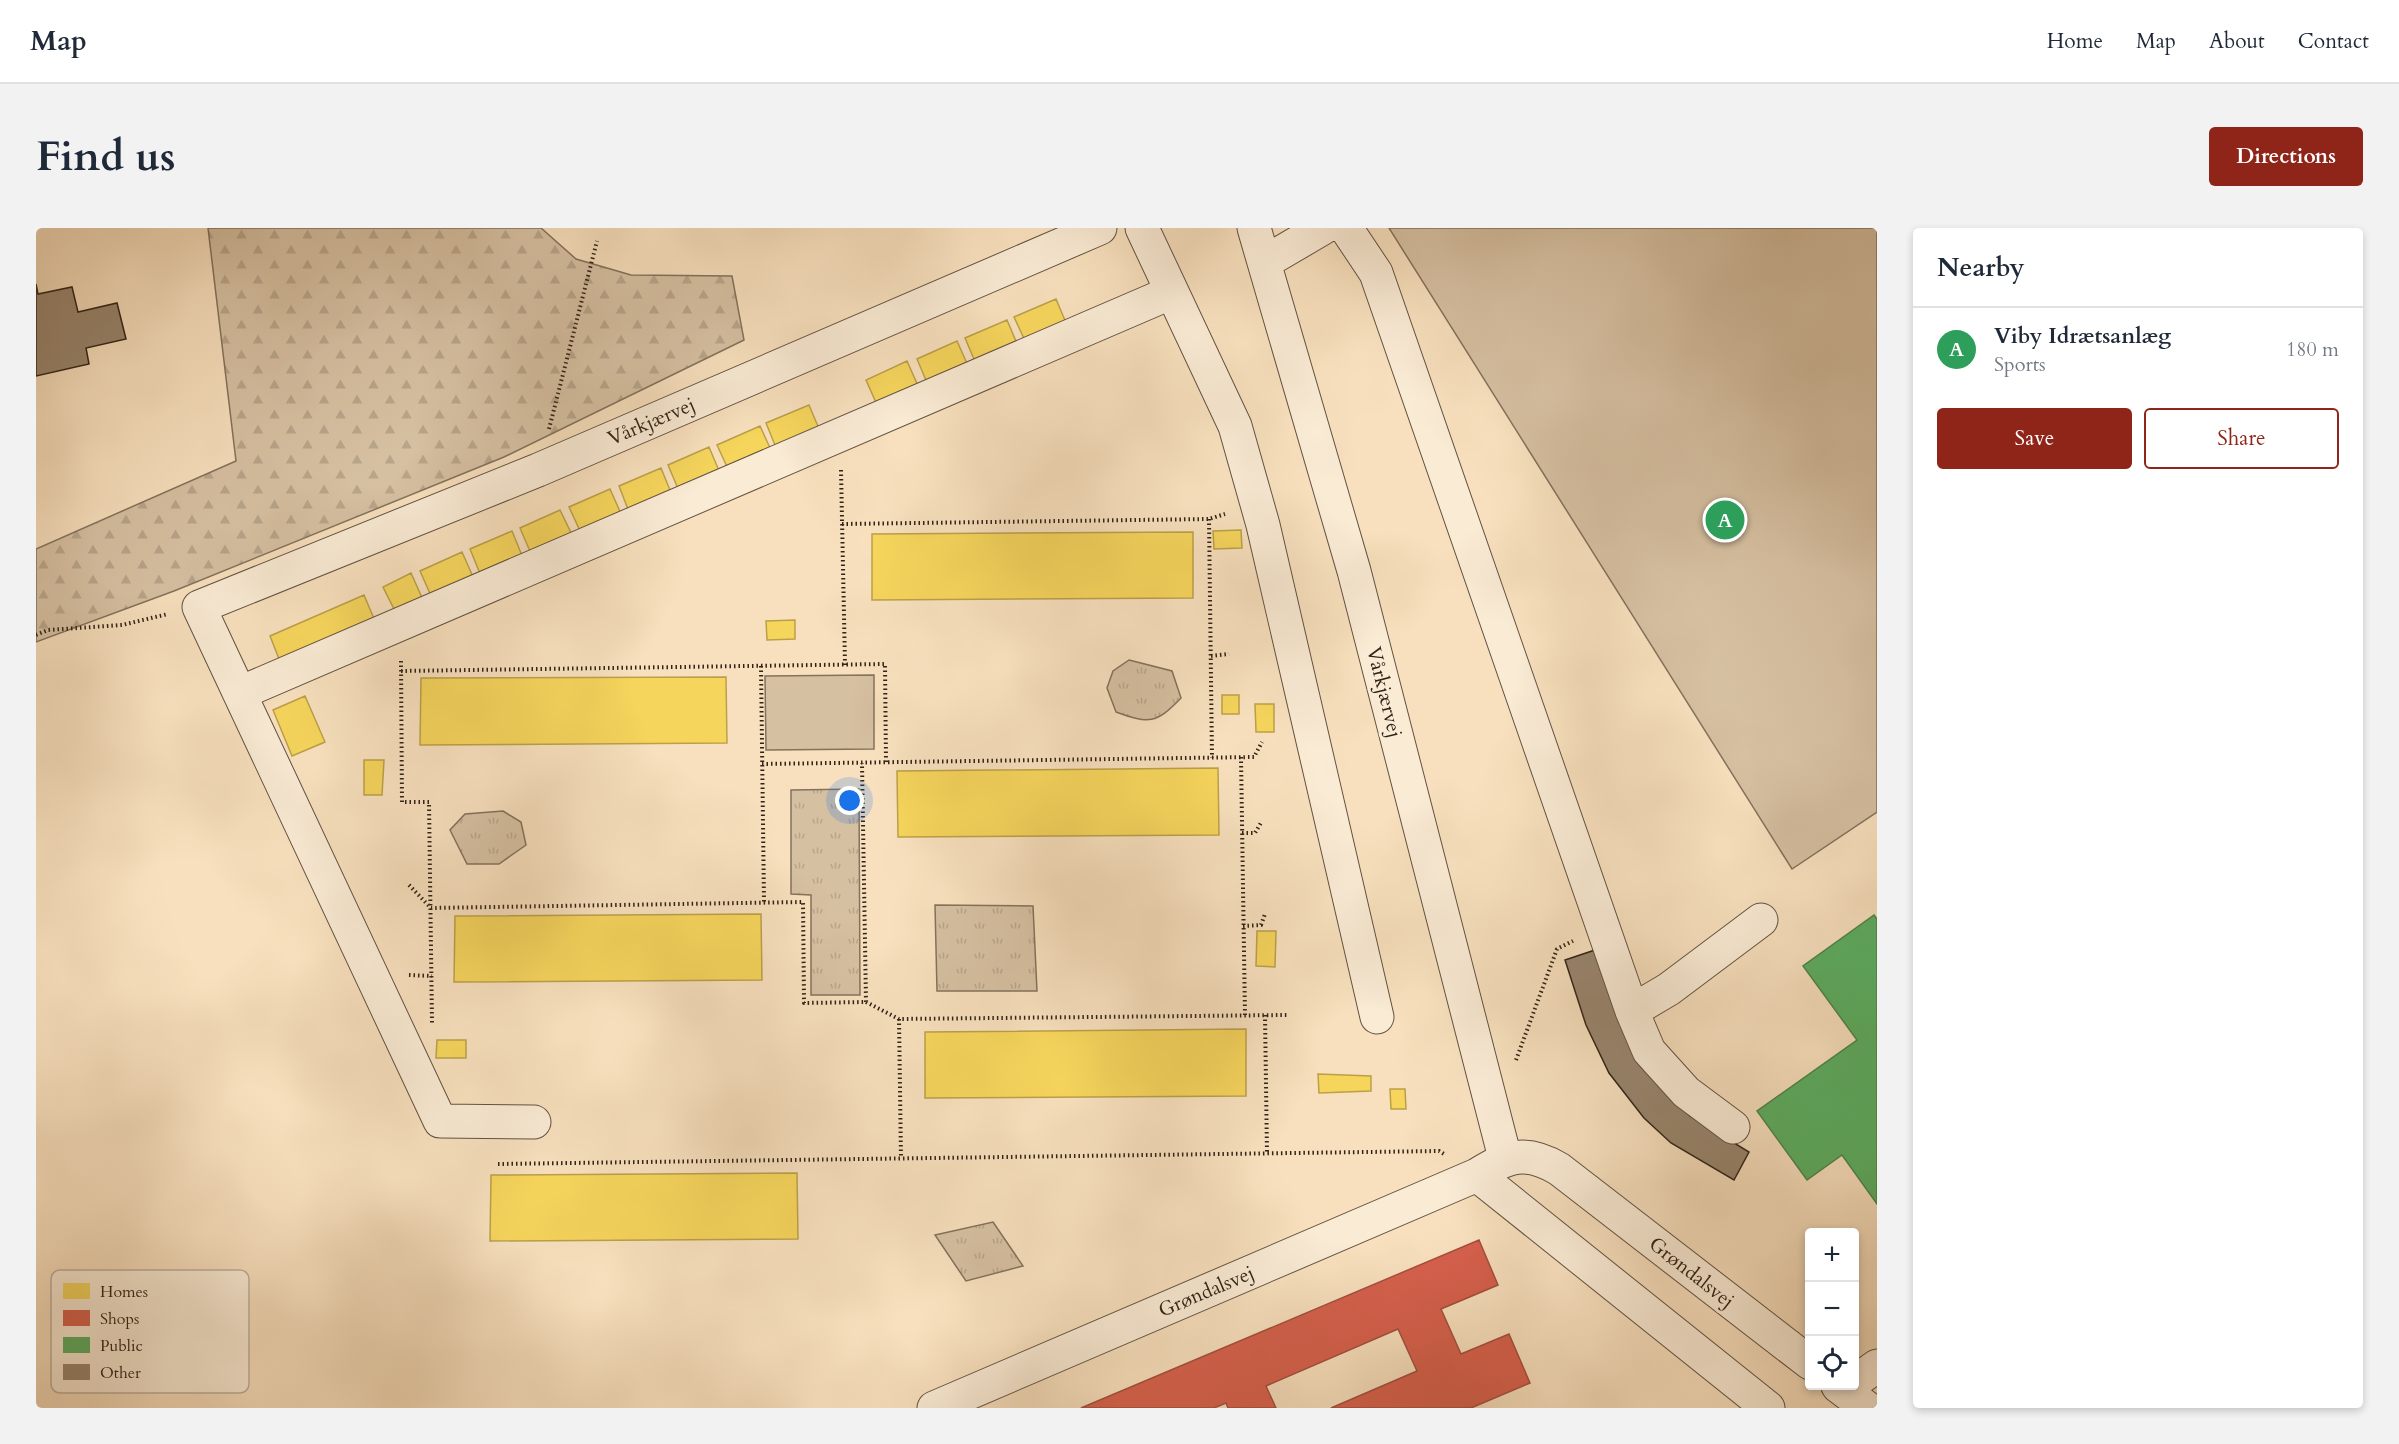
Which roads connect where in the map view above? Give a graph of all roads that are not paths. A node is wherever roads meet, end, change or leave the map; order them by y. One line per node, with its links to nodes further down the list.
1 (1100, 228): 8 (street, Vårkjærvej)
2 (1142, 228): 7 (street)
3 (1254, 228): 6 (street, Vårkjærvej)
4 (1323, 228): 6 (street)
5 (1346, 228): 10 (street)
6 (1265, 262): 14 (street, Vårkjærvej)
7 (1170, 293): 8 (street); 11 (street)
8 (240, 693): 12 (street)
9 (1761, 920): 10 (street)
10 (1632, 1011): 13 (street)
11 (1377, 1017)
12 (534, 1122)
13 (1733, 1127)
14 (1505, 1158): 15 (street, Grøndalsvej); 16 (street, Grøndalsvej)
15 (1477, 1175): 19 (street, Grøndalsvej); 20 (street)
16 (1805, 1360)
17 (1877, 1366): 18 (street)
18 (1846, 1393)
19 (934, 1408)
20 (1768, 1408)

